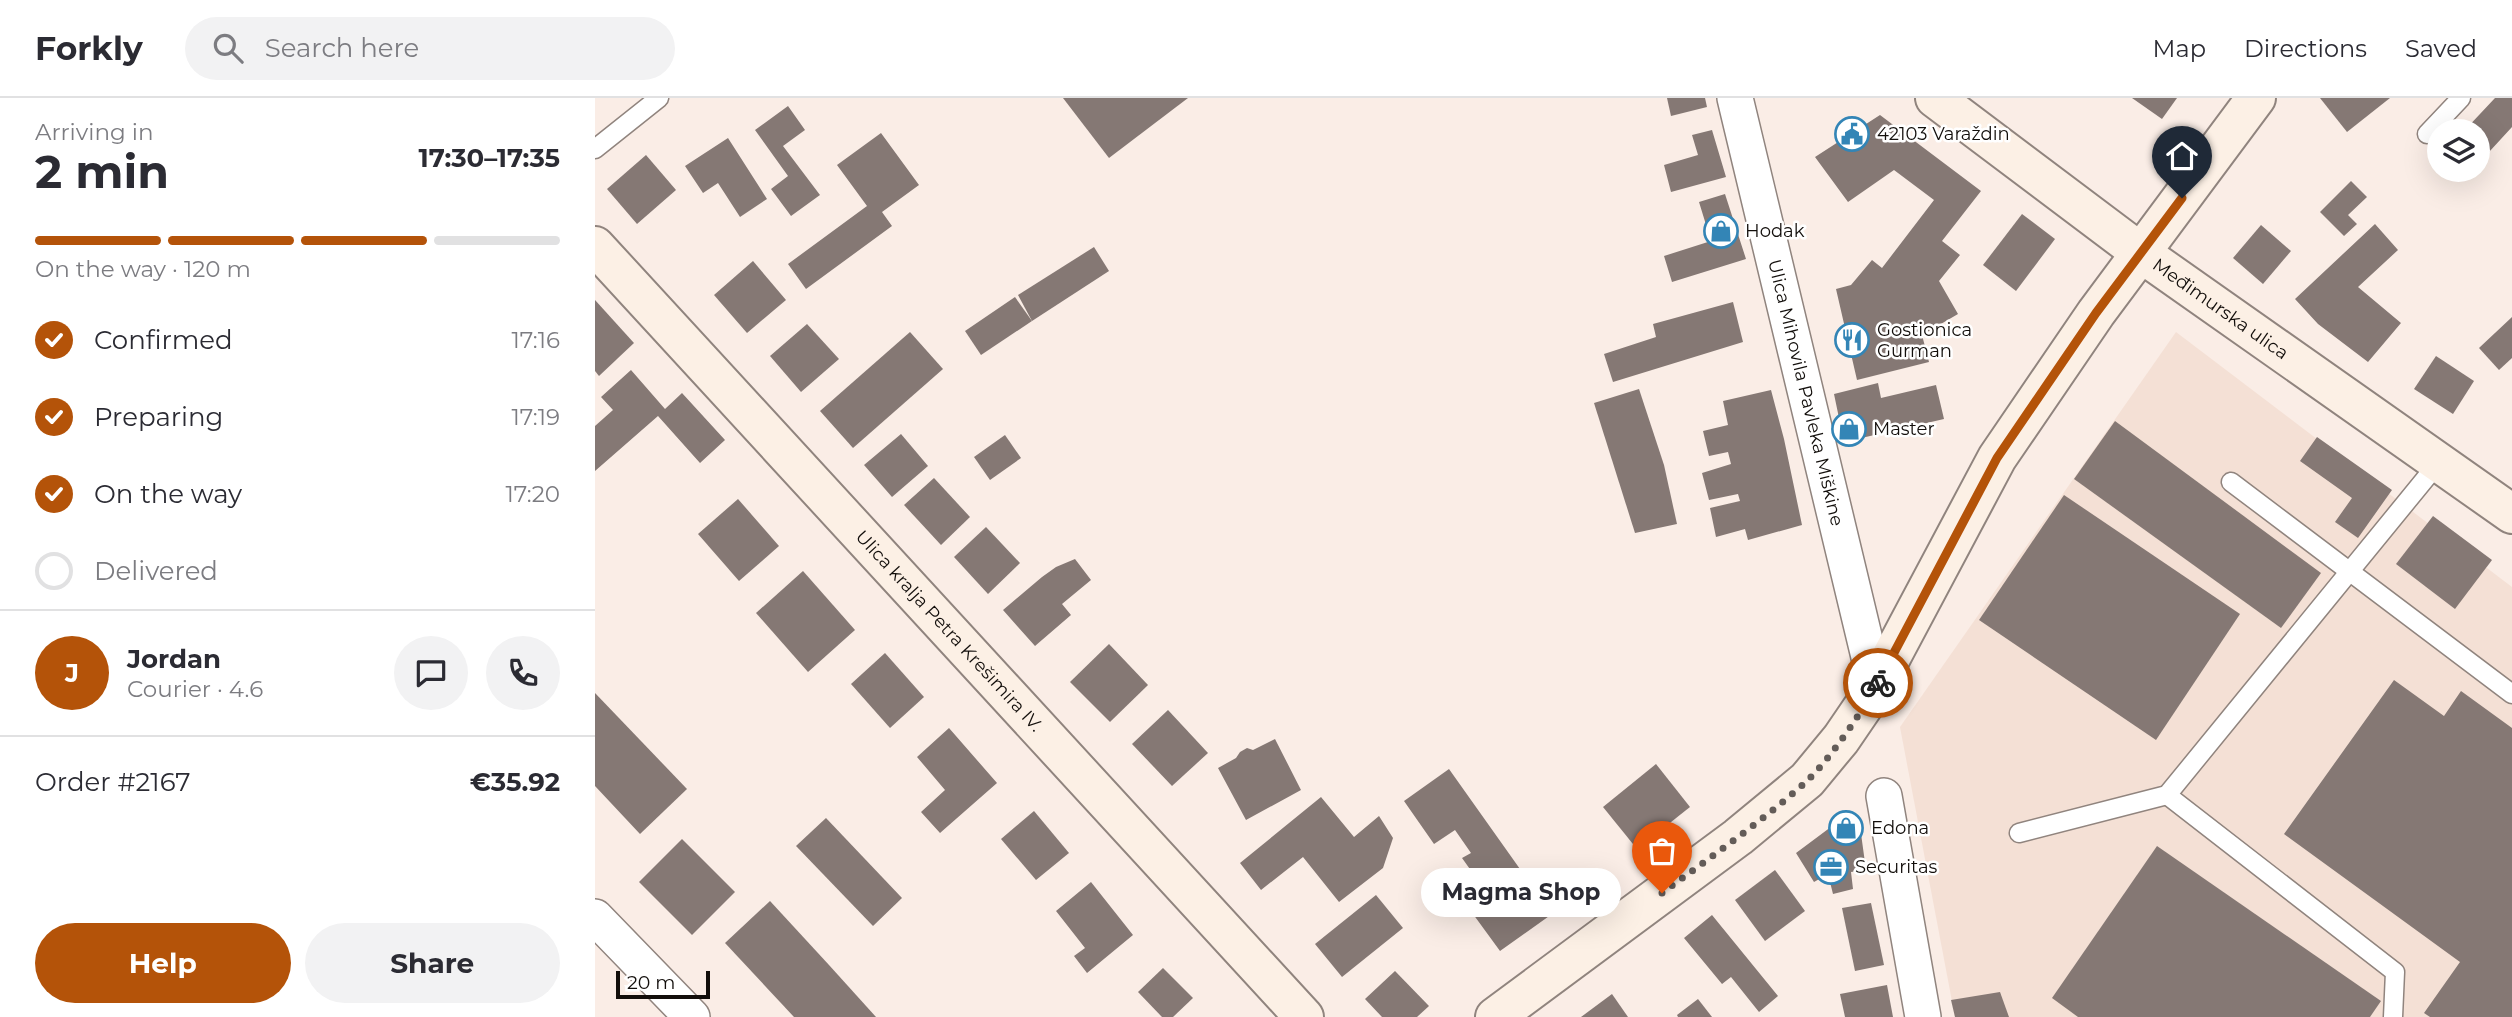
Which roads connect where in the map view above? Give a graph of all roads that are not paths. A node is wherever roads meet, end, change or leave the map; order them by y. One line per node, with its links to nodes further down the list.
1 (659, 98): 7 (lane)
2 (1735, 98): 14 (street, Ulica Mihovila Pavleka Miškine)
3 (1935, 98): 9 (main road, Međimurska ulica)
4 (2256, 98): 9 (main road)
5 (2461, 98): 6 (lane)
6 (2441, 119)
7 (595, 149)
8 (595, 246): 21 (main road, Ulica kralja Petra Krešimira IV.)
9 (2141, 253): 10 (main road, Međimurska ulica); 14 (main road)
10 (2439, 463): 12 (main road, Međimurska ulica); 13 (lane)
11 (2231, 482): 13 (lane)
12 (2512, 514)
13 (2349, 572): 15 (lane); 16 (lane)
14 (1876, 686): 22 (main road)
15 (2512, 694)
16 (2167, 795): 18 (lane); 24 (lane)
17 (1884, 796): 23 (street)
18 (2019, 834)
19 (595, 917): 20 (street)
20 (692, 1017)
21 (1304, 1017)
22 (1495, 1017)
23 (1923, 1017)
24 (2393, 1017)

